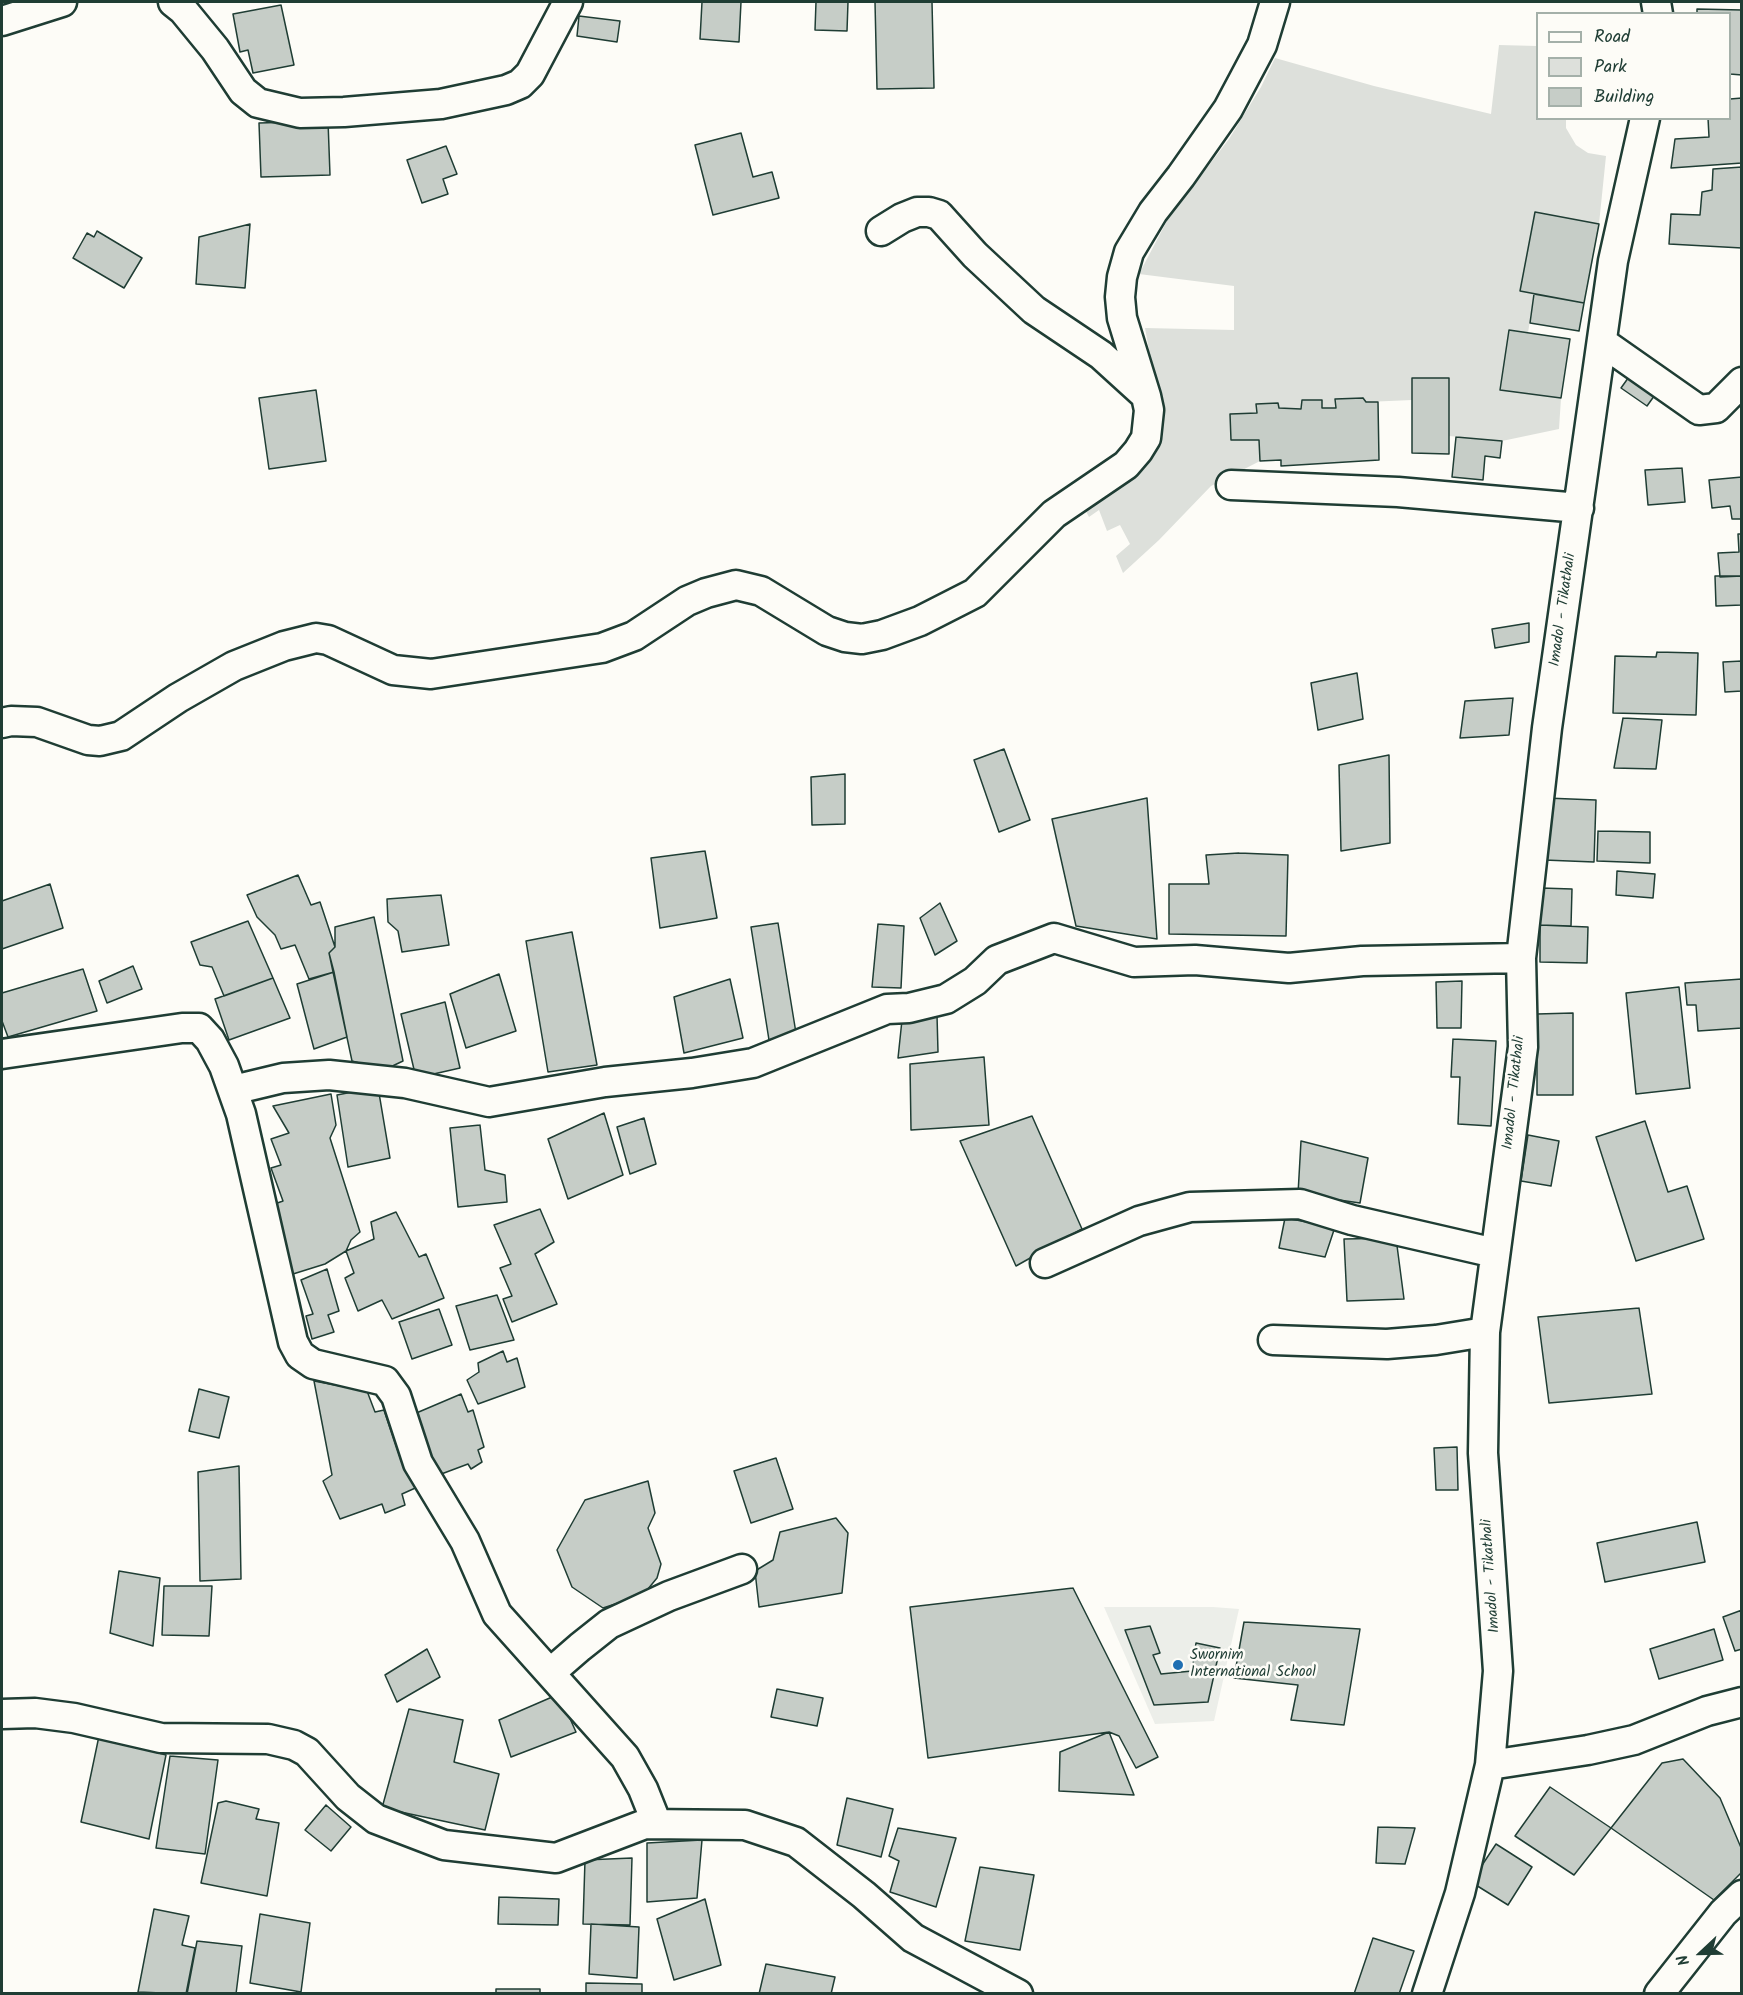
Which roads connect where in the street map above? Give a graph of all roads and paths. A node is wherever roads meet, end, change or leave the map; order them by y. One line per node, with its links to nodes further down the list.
1 (62, 2): 5 (street)
2 (173, 2): 3 (street)
3 (568, 2)
4 (1275, 2): 10 (street)
5 (2, 21)
6 (1645, 120): 8 (street, Imadol - Tikathali)
7 (880, 231): 10 (street)
8 (1602, 342): 9 (street); 12 (street, Imadol - Tikathali)
9 (1742, 382)
10 (1146, 396): 13 (street)
11 (1231, 485): 12 (street)
12 (1579, 508): 14 (street, Imadol - Tikathali)
13 (2, 723)
14 (1521, 958): 16 (street); 17 (street, Imadol - Tikathali)
15 (2, 1054): 16 (street)
16 (233, 1090): 22 (street)
17 (1496, 1253): 18 (street); 19 (street, Imadol - Tikathali)
18 (1045, 1263)
19 (1485, 1332): 20 (street); 25 (street, Imadol - Tikathali)
20 (1273, 1340)
21 (742, 1569): 22 (street)
22 (550, 1673): 26 (street)
23 (1742, 1702): 25 (street)
24 (2, 1714): 26 (street)
25 (1490, 1765): 29 (street, Imadol - Tikathali)
26 (657, 1824): 28 (street)
27 (1742, 1895): 30 (street)
28 (1018, 1994)
29 (1427, 1994)
30 (1659, 1994)

